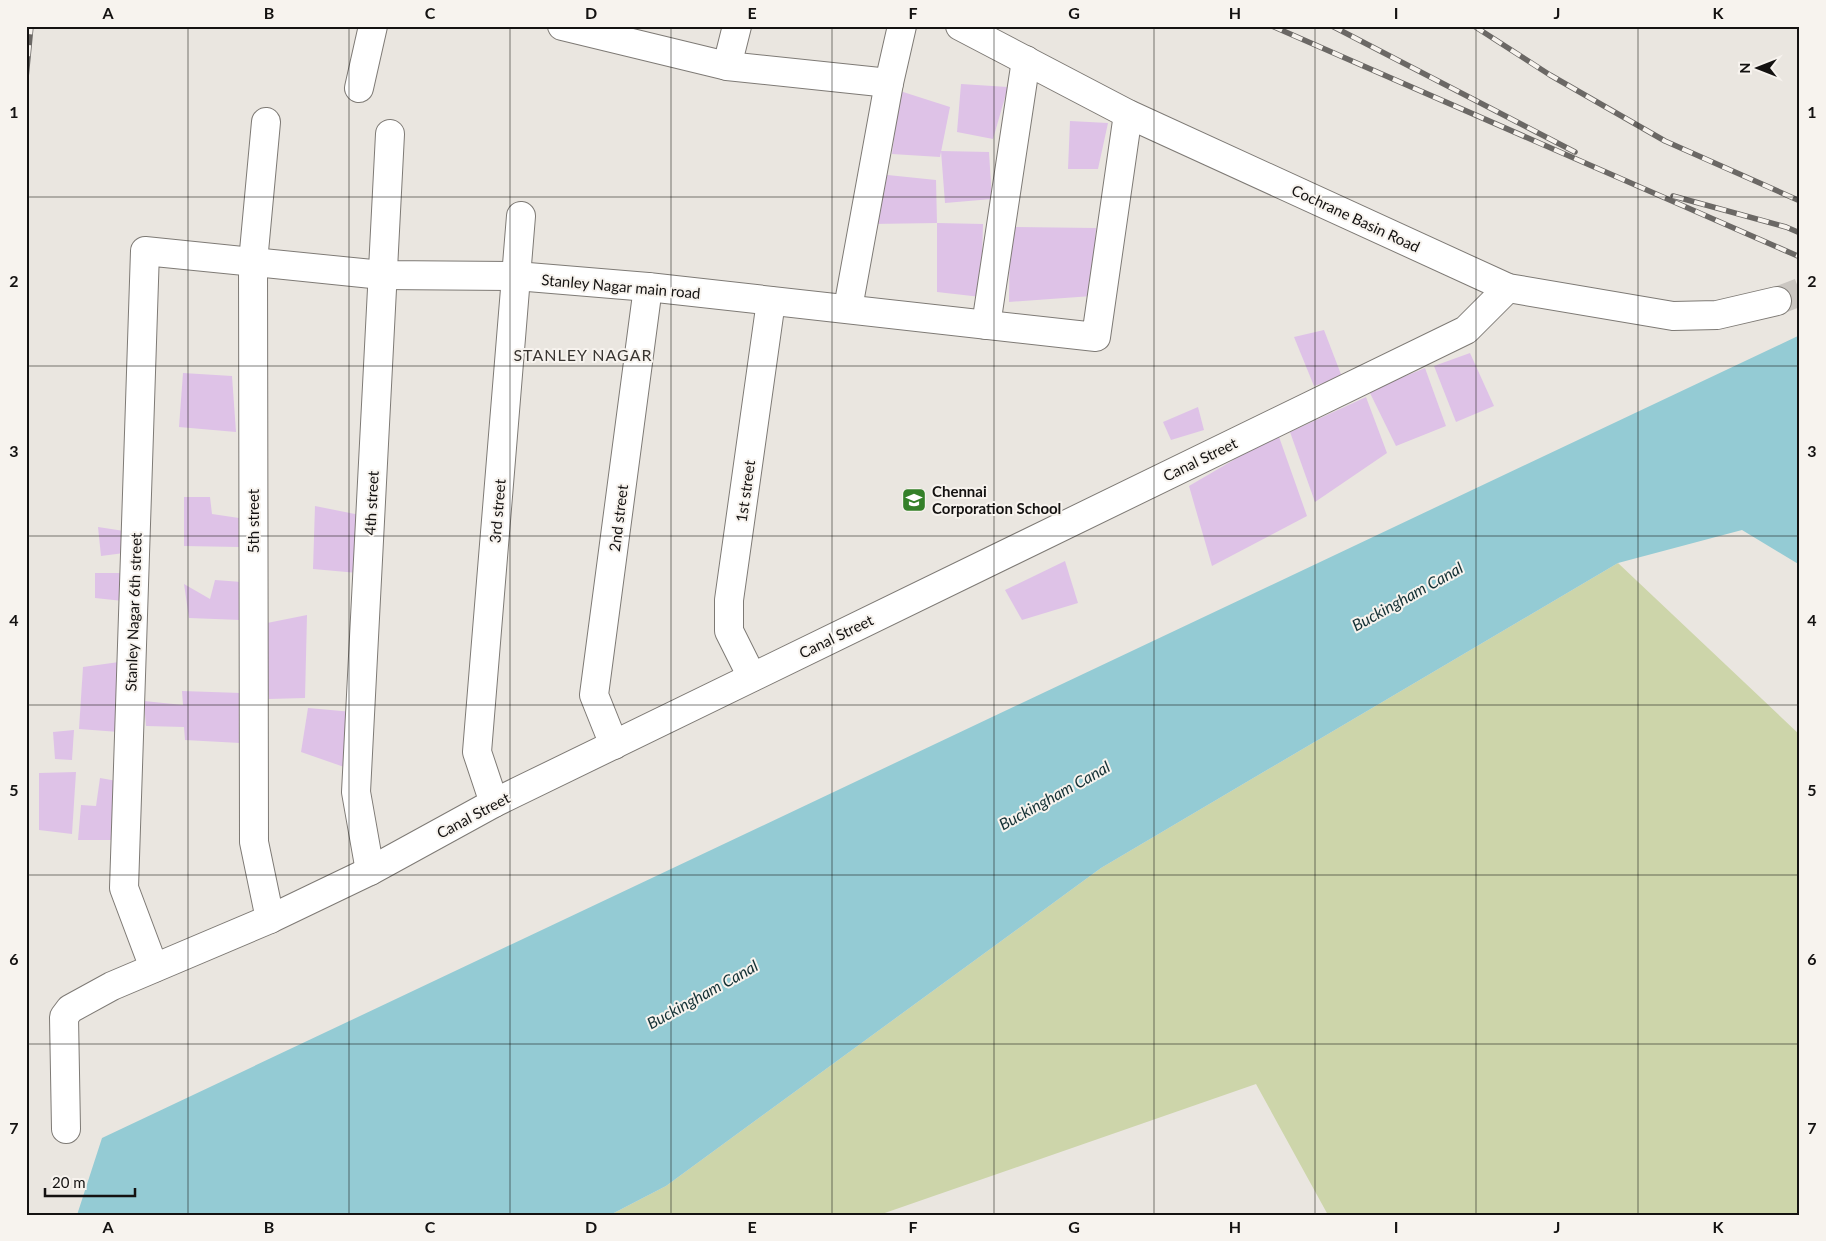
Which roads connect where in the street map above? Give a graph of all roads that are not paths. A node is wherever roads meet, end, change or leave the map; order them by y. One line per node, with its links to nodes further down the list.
1 (373, 26): 9 (street)
2 (562, 26): 7 (street)
3 (737, 26): 7 (street)
4 (902, 26): 8 (street)
5 (960, 26): 6 (street, Cochrane Basin Road)
6 (1026, 60): 10 (street, Cochrane Basin Road); 23 (street)
7 (728, 66): 8 (street)
8 (890, 83): 22 (street)
9 (359, 88)
10 (1128, 114): 19 (street, Cochrane Basin Road); 23 (street, Stanley Nagar main road)
11 (266, 122): 15 (street, 5th street)
12 (390, 134): 16 (street, 4th street)
13 (521, 216): 17 (street, 3rd street)
14 (145, 251): 15 (street, Stanley Nagar main road); 29 (street, Stanley Nagar 6th street)
15 (253, 262): 16 (street, Stanley Nagar main road); 28 (street, 5th street)
16 (382, 275): 17 (street, Stanley Nagar main road); 27 (street, 4th street)
17 (516, 276): 18 (street, Stanley Nagar main road); 26 (street, 3rd street)
18 (648, 286): 20 (street, Stanley Nagar main road); 25 (street, 2nd street)
19 (1508, 288): 21 (street, Cochrane Basin Road); 24 (street, Canal Street)
20 (771, 301): 22 (street, Stanley Nagar main road); 24 (street, 1st street)
21 (1777, 301)
22 (848, 308): 23 (street, Stanley Nagar main road)
23 (986, 325)
24 (752, 677): 25 (street, Canal Street)
25 (614, 745): 26 (street, Canal Street)
26 (494, 804): 27 (street, Canal Street)
27 (370, 871): 28 (street, Canal Street)
28 (270, 919): 29 (street, Canal Street)
29 (154, 968): 30 (street, Canal Street)
30 (66, 1129)

